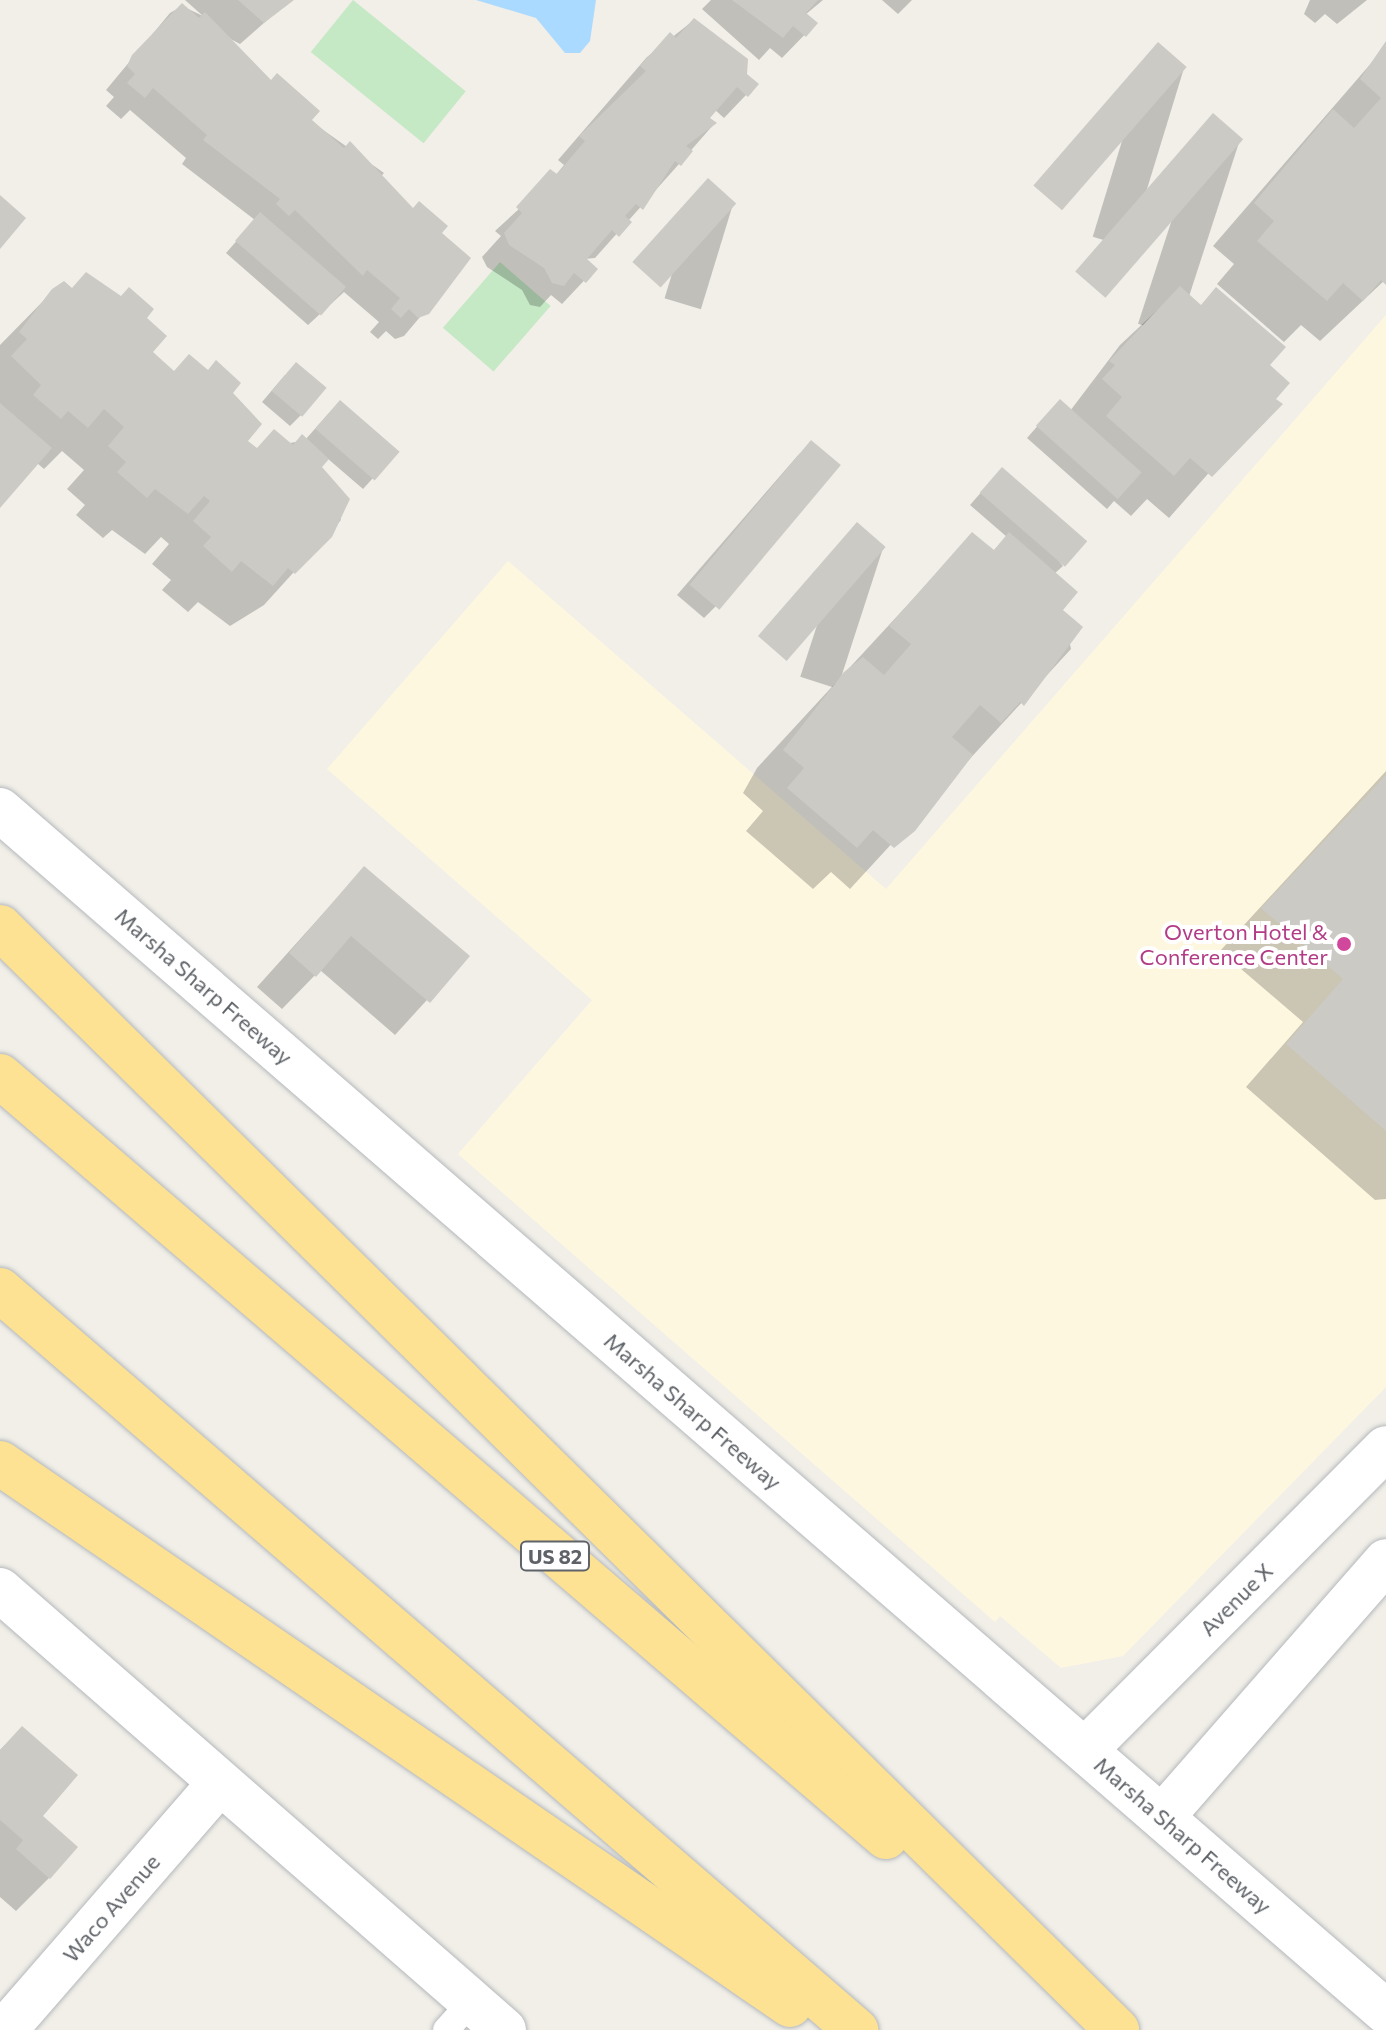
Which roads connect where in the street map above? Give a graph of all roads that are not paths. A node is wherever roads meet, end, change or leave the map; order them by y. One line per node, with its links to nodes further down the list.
1 (0, 810): 9 (main road, Marsha Sharp Freeway)
2 (0, 927): 18 (highway)
3 (0, 1076): 18 (highway, US 82)
4 (0, 1290): 17 (highway)
5 (1386, 1448): 9 (main road, Avenue X)
6 (0, 1463): 16 (highway)
7 (1386, 1561): 11 (main road)
8 (0, 1590): 10 (main road)
9 (1085, 1750): 11 (main road, Marsha Sharp Freeway)
10 (217, 1786): 13 (main road); 14 (main road, Waco Avenue)
11 (1162, 1817): 12 (main road, Marsha Sharp Freeway)
12 (1386, 2012)
13 (458, 2016): 15 (main road)
14 (5, 2030)
15 (504, 2030)
16 (827, 2030)
17 (856, 2030)
18 (1116, 2030)

